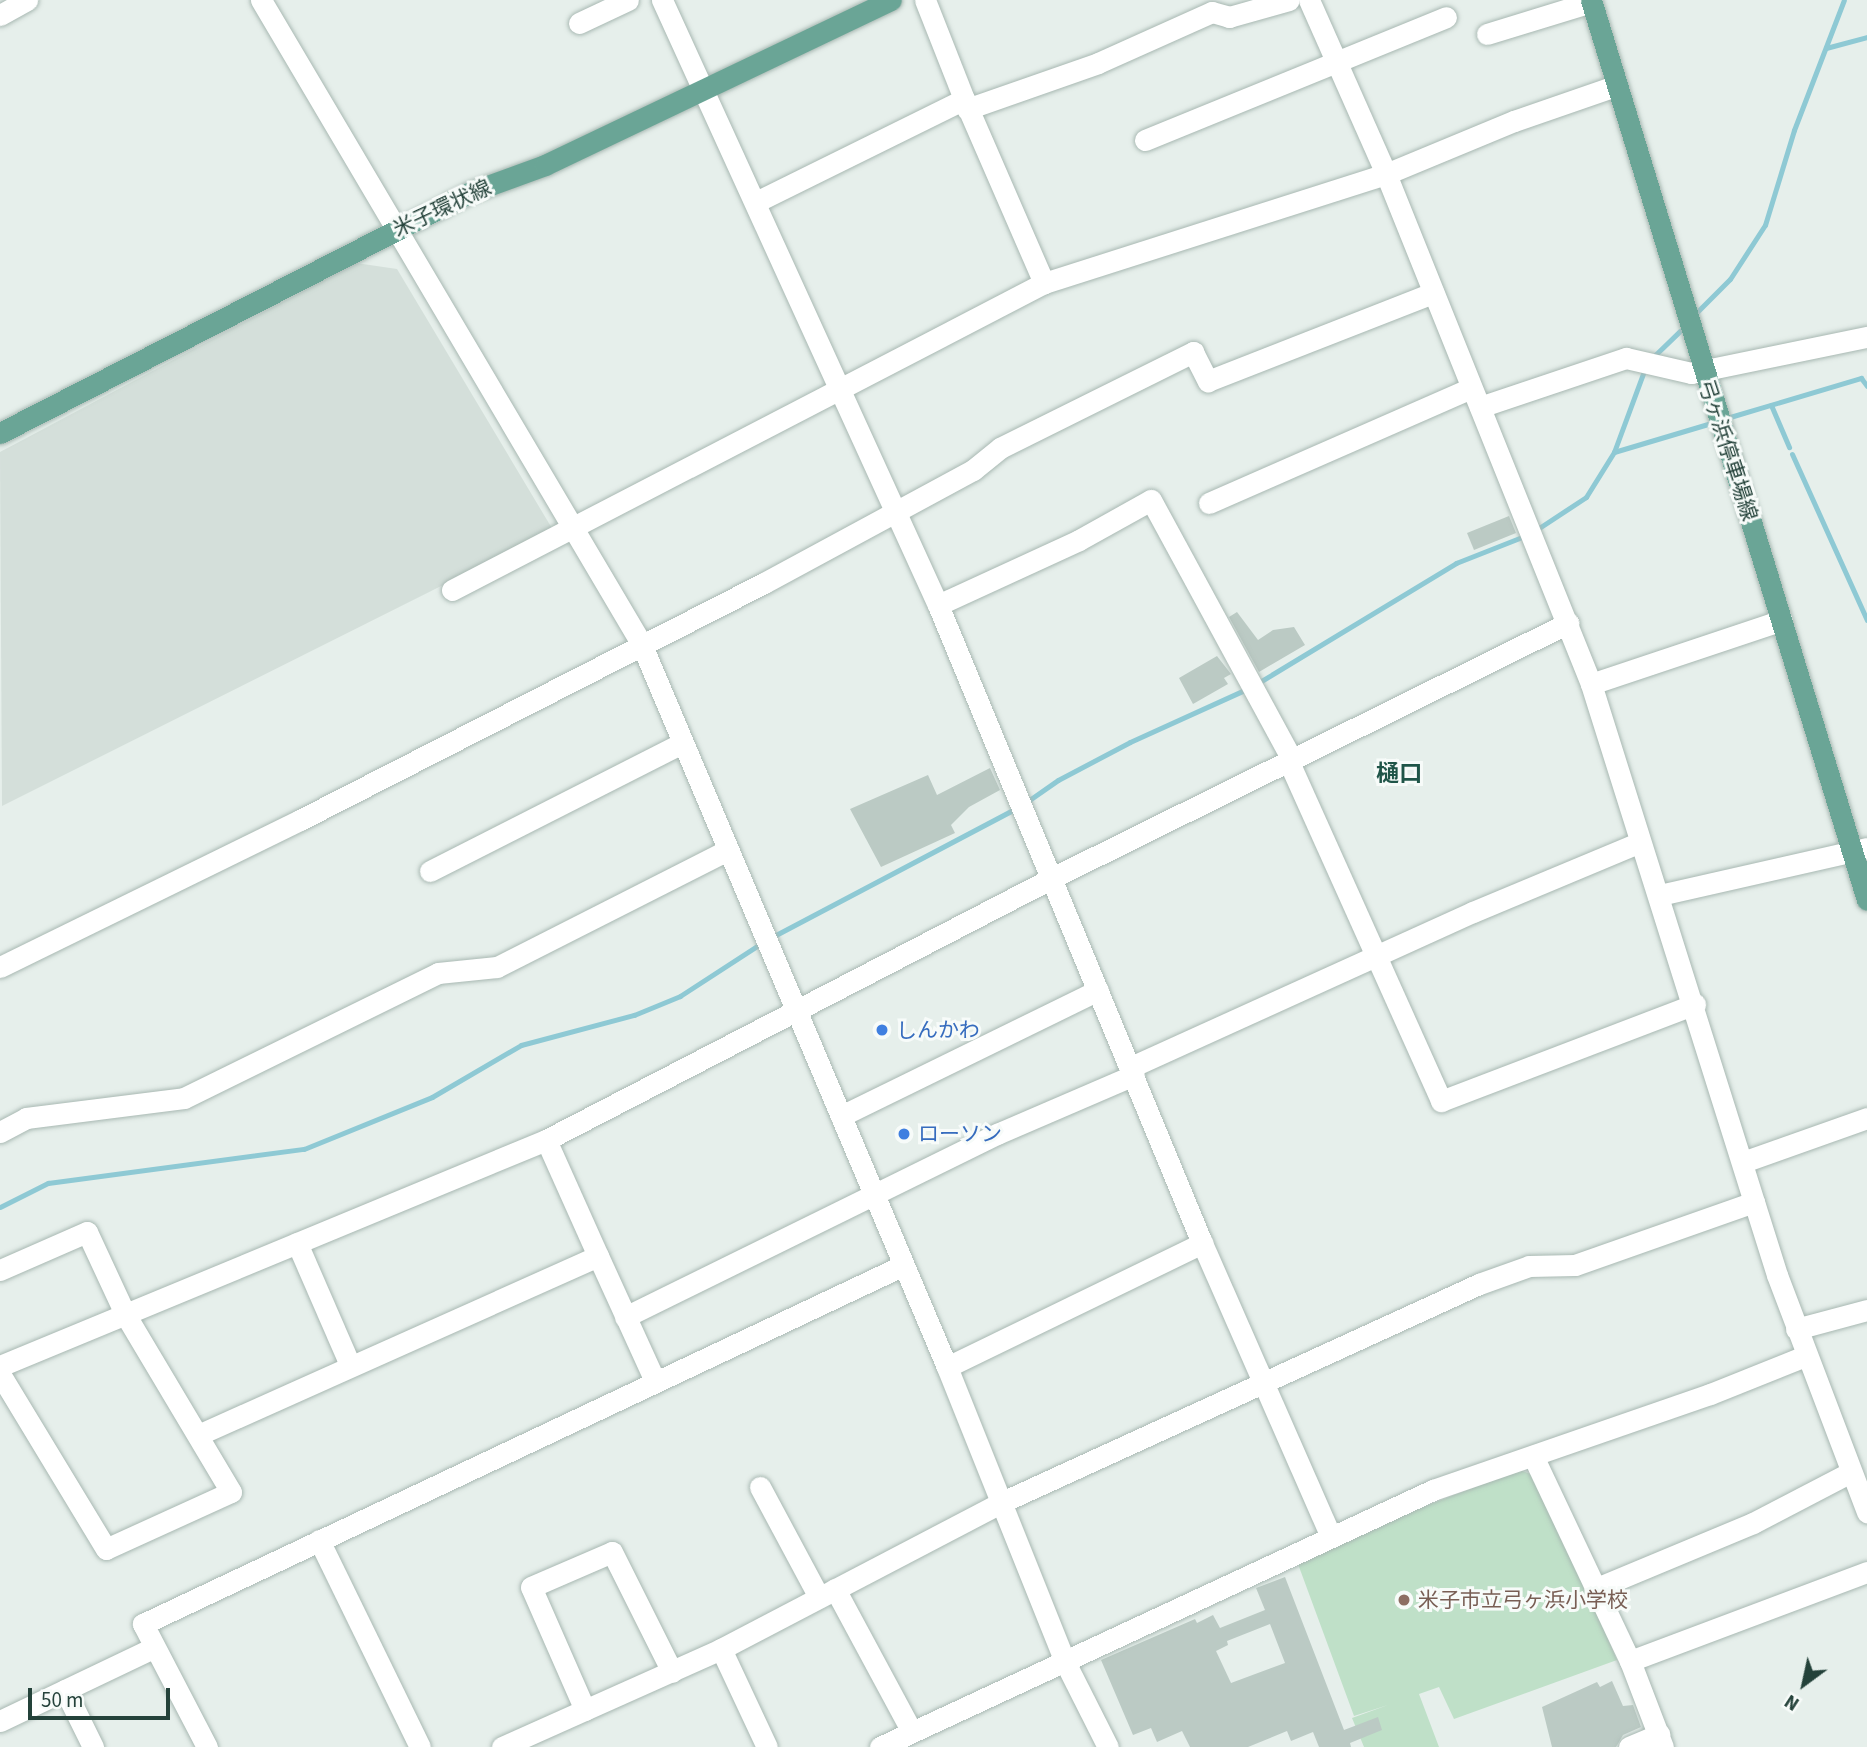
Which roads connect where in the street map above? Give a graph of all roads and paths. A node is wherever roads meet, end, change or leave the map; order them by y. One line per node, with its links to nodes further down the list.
1 (27, 0): 10 (street)
2 (261, 0): 21 (street)
3 (628, 0): 12 (street)
4 (662, 0): 16 (street)
5 (891, 0): 16 (main road, 米子環状線)
6 (925, 0): 17 (street)
7 (1289, 0): 17 (street)
8 (1309, 0): 14 (street)
9 (1591, 1): 13 (street); 15 (main road, 弓ヶ浜停車場線)
10 (0, 15)
11 (1446, 17): 14 (street)
12 (579, 23)
13 (1487, 34)
14 (1336, 62): 18 (street); 19 (street)
15 (1615, 86): 19 (street); 25 (main road, 弓ヶ浜停車場線)
16 (704, 92): 20 (street); 21 (main road, 米子環状線)
17 (966, 104): 20 (street); 22 (street)
18 (1145, 140)
19 (1386, 174): 22 (street); 23 (street)
20 (756, 202): 26 (street)
21 (395, 229): 28 (main road, 米子環状線); 31 (street)
22 (1044, 283): 26 (street)
23 (1433, 293): 27 (street); 30 (street)
24 (1867, 337): 25 (street)
25 (1703, 371): 27 (street); 34 (main road, 弓ヶ浜停車場線)
26 (838, 388): 30 (street); 31 (street)
27 (1476, 398): 29 (street); 35 (street)
28 (0, 433)
29 (1209, 503)
30 (893, 510): 33 (street); 36 (street)
31 (574, 528): 32 (street); 36 (street)
32 (452, 590)
33 (937, 605): 39 (street); 44 (street)
34 (1782, 620): 37 (street); 42 (main road, 弓ヶ浜停車場線)
35 (1567, 623): 37 (street); 39 (street)
36 (641, 643): 38 (street); 48 (street)
37 (1591, 684): 40 (street)
38 (682, 743): 41 (street); 43 (street)
39 (1290, 759): 44 (street); 47 (street)
40 (1640, 842): 45 (street); 47 (street)
41 (728, 850): 51 (street); 55 (street)
42 (1860, 850): 45 (street); 46 (main road, 弓ヶ浜停車場線)
43 (430, 871)
44 (1052, 878): 49 (street); 51 (street)
45 (1660, 895): 50 (street)
46 (1867, 900)
47 (1376, 956): 50 (street); 52 (street)
48 (0, 967)
49 (1098, 989): 52 (street); 53 (street)
50 (1695, 1004): 57 (street)
51 (797, 1012): 53 (street); 56 (street)
52 (1133, 1071): 58 (street); 61 (street)
53 (841, 1116): 58 (street)
54 (1867, 1118): 57 (street)
55 (0, 1132)
56 (546, 1140): 60 (street); 62 (street)
57 (1743, 1162): 59 (street)
58 (874, 1195): 63 (street); 67 (street)
59 (1754, 1202): 68 (street); 74 (street)
60 (297, 1243): 66 (street); 70 (street)
61 (1202, 1243): 72 (street); 74 (street)
62 (598, 1256): 67 (street); 70 (street)
63 (904, 1265): 72 (street); 75 (street)
64 (0, 1270): 66 (street)
65 (1867, 1310): 68 (street)
66 (125, 1314): 71 (street); 76 (street)
67 (625, 1317): 75 (street)
68 (1796, 1329): 69 (street)
69 (1805, 1356): 77 (street); 78 (street)
70 (349, 1365): 76 (street)
71 (0, 1366)
72 (947, 1367): 80 (street)
73 (0, 1374): 76 (street)
74 (1264, 1380): 80 (street); 82 (street)
75 (655, 1381): 83 (street)
76 (198, 1435)
77 (1534, 1456): 82 (street); 85 (street)
78 (1849, 1473): 81 (street); 85 (street)
79 (760, 1487): 86 (street)
80 (998, 1504): 86 (street); 89 (street)
81 (1867, 1512)
82 (1330, 1534): 89 (street)
83 (319, 1540): 87 (street); 100 (street)
84 (1867, 1572): 90 (street)
85 (1597, 1588): 90 (street)
86 (827, 1593): 88 (street); 95 (street)
87 (153, 1648): 92 (street); 99 (street)
88 (721, 1649): 91 (street); 102 (street)
89 (1064, 1660): 95 (street); 104 (street)
90 (1630, 1661): 97 (street)
91 (672, 1672): 93 (street); 93 (street)
92 (65, 1690): 94 (street); 98 (street)
93 (585, 1710): 96 (street)
94 (0, 1721)
95 (912, 1732): 103 (street)
96 (532, 1741): 101 (street)
97 (1661, 1741): 105 (street)
98 (93, 1747)
99 (207, 1747)
100 (420, 1747)
101 (502, 1747)
102 (768, 1747)
103 (882, 1747)
104 (1108, 1747)
105 (1629, 1747)

